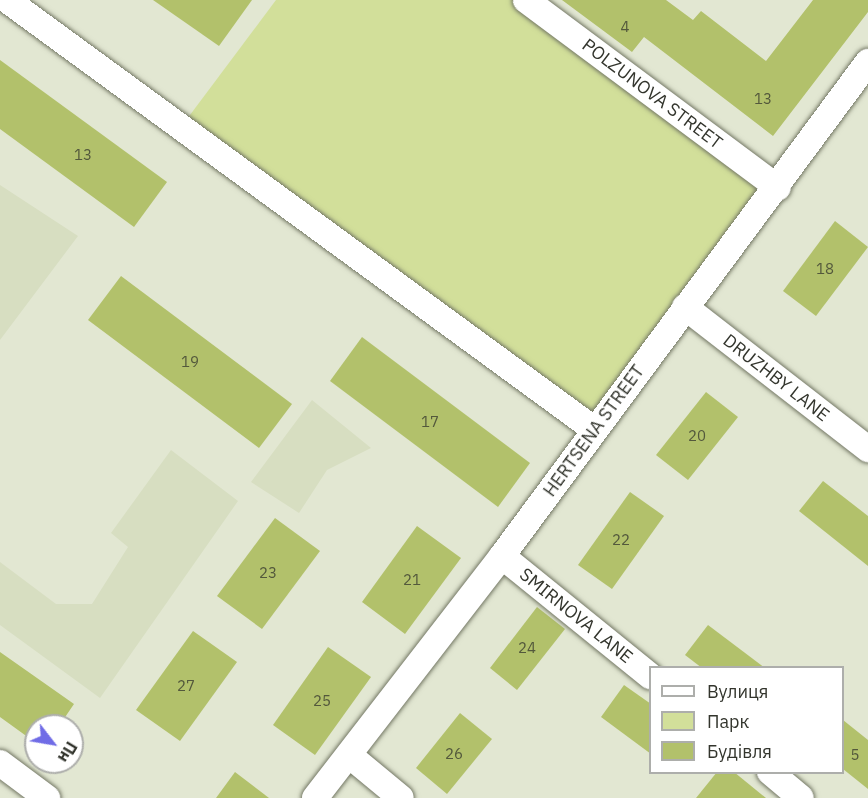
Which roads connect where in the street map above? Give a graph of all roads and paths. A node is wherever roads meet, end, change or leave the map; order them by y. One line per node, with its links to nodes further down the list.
1 (7, 0): 6 (street)
2 (526, 0): 4 (street, POLZUNOVA STREET)
3 (868, 62): 4 (street, HERTSENA STREET)
4 (777, 188): 5 (street, HERTSENA STREET)
5 (685, 307): 6 (street, HERTSENA STREET); 7 (street, DRUZHBY LANE)
6 (595, 430): 8 (street, HERTSENA STREET)
7 (868, 449)
8 (502, 556): 9 (street, SMIRNOVA LANE); 10 (street, HERTSENA STREET)
9 (649, 674)
10 (349, 755): 14 (street, HERTSENA STREET); 15 (street)
11 (0, 763): 13 (street)
12 (772, 774): 16 (street)
13 (47, 798)
14 (315, 798)
15 (401, 798)
16 (801, 798)

